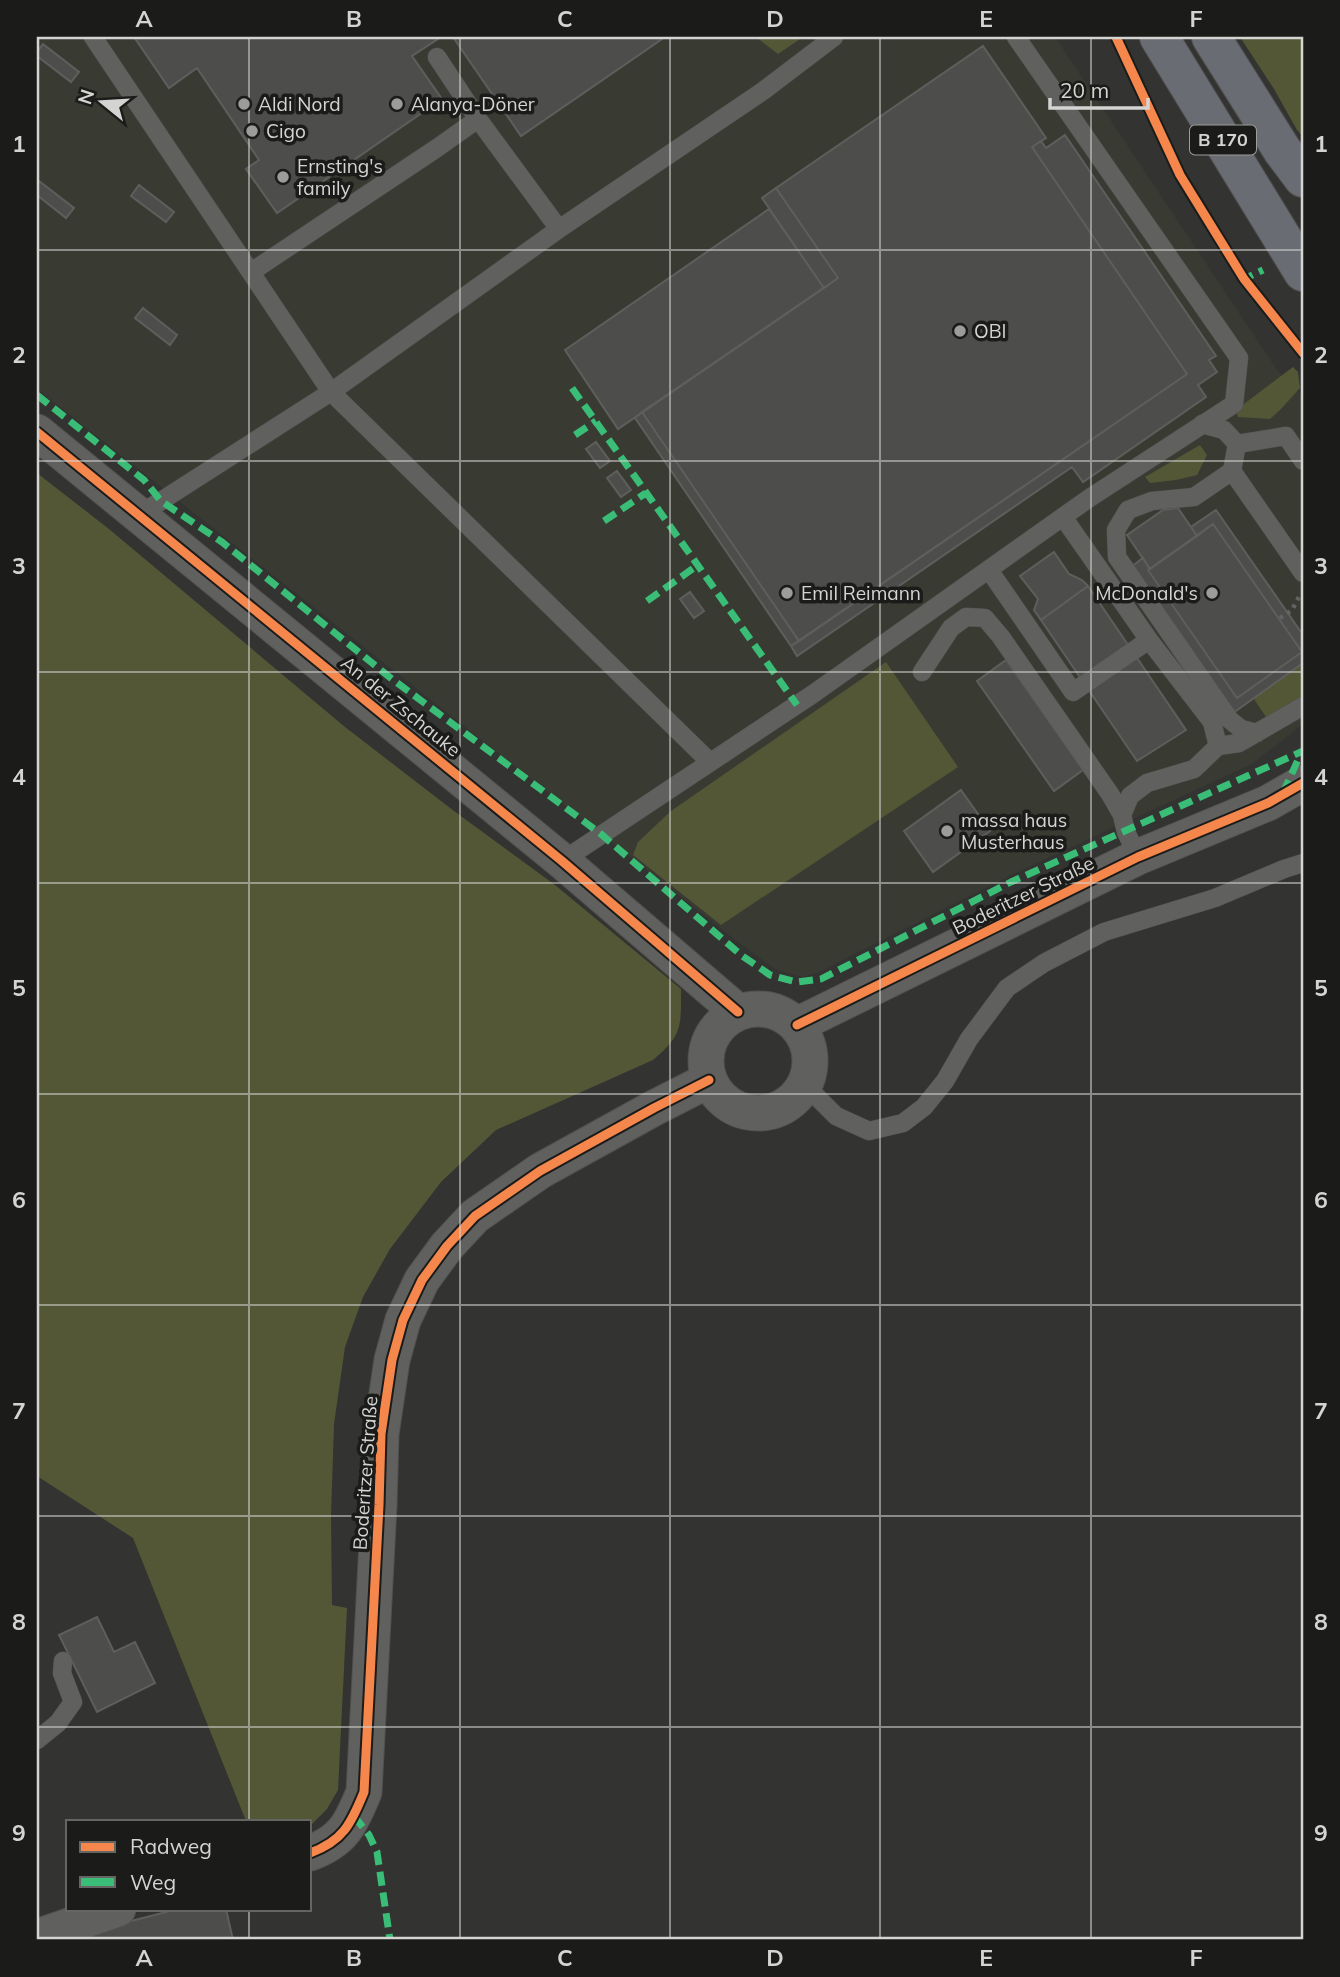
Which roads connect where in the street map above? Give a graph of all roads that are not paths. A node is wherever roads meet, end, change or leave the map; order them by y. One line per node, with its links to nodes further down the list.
1 (93, 37): 10 (lane)
2 (834, 37): 9 (lane)
3 (1016, 37): 13 (lane)
4 (1159, 37): 11 (main road, B 170)
5 (1211, 37): 8 (main road, B 170)
6 (437, 57): 7 (lane)
7 (478, 119): 9 (lane); 10 (lane)
8 (1303, 178)
9 (559, 229): 12 (lane)
10 (251, 272): 12 (lane)
11 (1303, 272)
12 (331, 392): 18 (lane); 27 (lane)
13 (1202, 424): 15 (lane); 19 (lane)
14 (37, 432): 18 (street, An der Zschauke)
15 (1237, 444): 16 (lane); 17 (lane)
16 (1303, 461)
17 (1232, 471): 21 (lane); 25 (lane)
18 (139, 514): 33 (street, An der Zschauke)
19 (1063, 517): 20 (lane); 22 (lane)
20 (989, 570): 22 (lane); 27 (lane)
21 (1303, 573)
22 (1149, 640): 26 (lane)
23 (922, 672): 31 (lane)
24 (1303, 706): 25 (lane)
25 (1257, 733): 26 (lane)
26 (1218, 746): 31 (lane)
27 (710, 762): 33 (lane)
28 (1303, 783): 30 (street, Boderitzer Straße)
29 (1303, 796): 30 (street, Boderitzer Straße)
30 (1268, 803): 32 (street, Boderitzer Straße)
31 (1122, 815): 32 (lane)
32 (1138, 857): 36 (street, Boderitzer Straße)
33 (562, 860): 35 (street, An der Zschauke)
34 (1303, 863): 38 (lane)
35 (738, 1012): 36 (street); 37 (street)
36 (797, 1025): 38 (street)
37 (709, 1080): 38 (street); 41 (street, Boderitzer Straße)
38 (805, 1085)
39 (63, 1661): 40 (lane)
40 (37, 1740)
41 (312, 1852)
42 (115, 1910): 43 (street)
43 (37, 1937)

